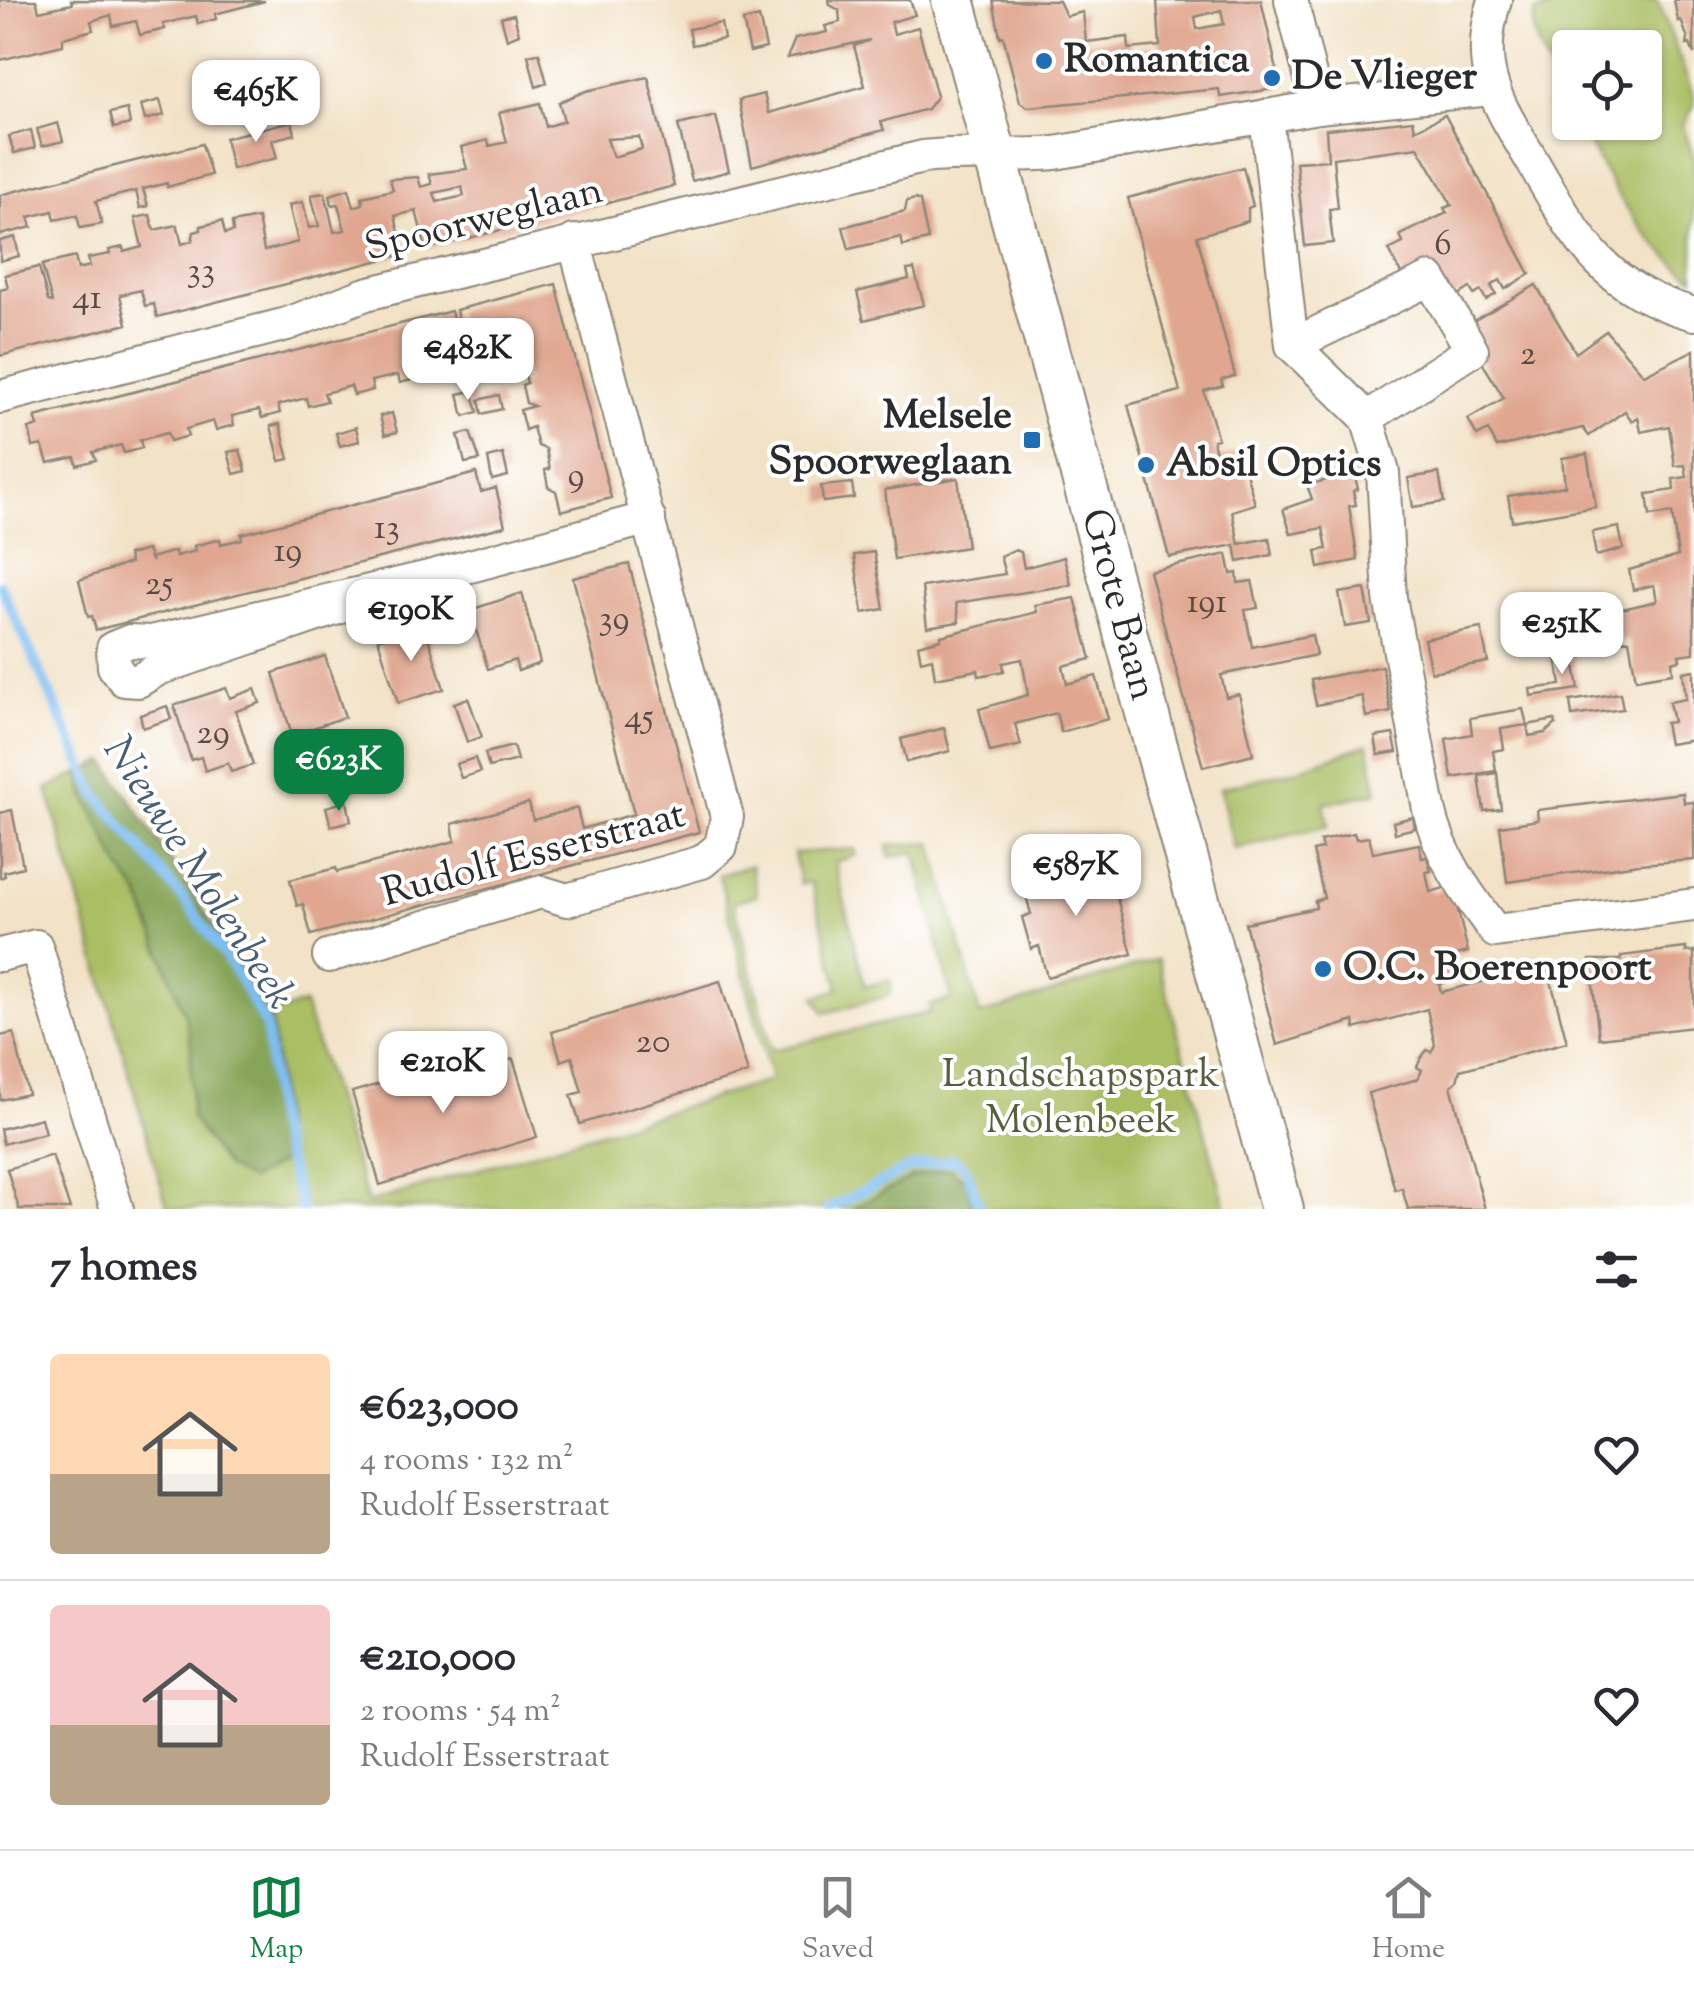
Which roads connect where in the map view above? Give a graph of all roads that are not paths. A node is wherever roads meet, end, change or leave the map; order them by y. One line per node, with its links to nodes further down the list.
1 (952, 0): 7 (main road, Grote Baan)
2 (1291, 0): 5 (street)
3 (1495, 0): 4 (street)
4 (1490, 89): 5 (street, Spoorweglaan); 9 (street)
5 (1318, 107): 6 (street, Spoorweglaan)
6 (1266, 116): 7 (street, Spoorweglaan); 10 (street)
7 (995, 154): 8 (street, Spoorweglaan); 19 (main road, Grote Baan)
8 (574, 241): 11 (street, Spoorweglaan); 13 (street, Rudolf Esserstraat)
9 (1694, 314)
10 (1292, 344): 12 (street); 12 (street)
11 (0, 396)
12 (1367, 418): 15 (street)
13 (648, 518): 14 (street); 17 (street, Rudolf Esserstraat)
14 (429, 576): 14 (street)
15 (1694, 905)
16 (0, 955): 18 (street)
17 (330, 956)
18 (118, 1209)
19 (1282, 1209)

